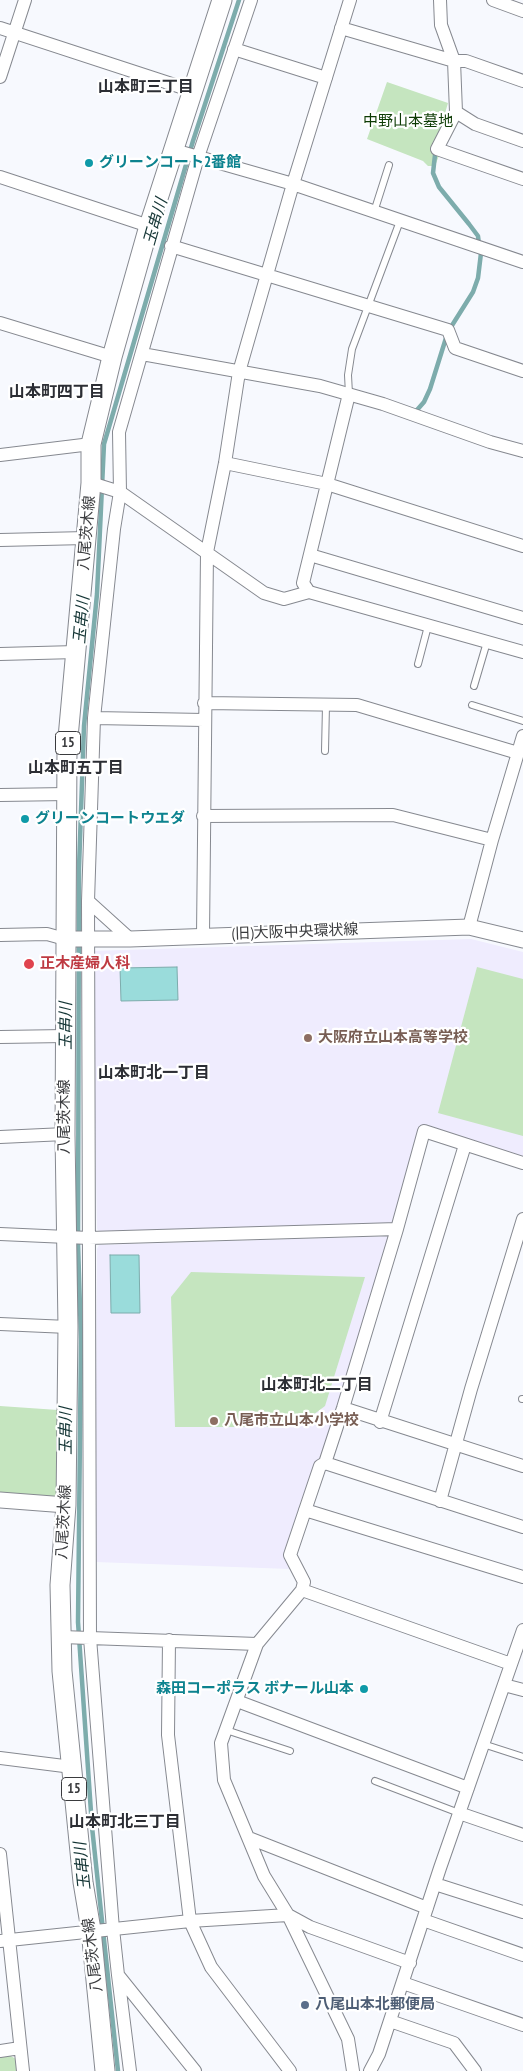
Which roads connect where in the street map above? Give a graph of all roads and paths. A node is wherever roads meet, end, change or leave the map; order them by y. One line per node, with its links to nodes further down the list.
1 (24, 0): 10 (street)
2 (222, 0): 16 (main road, 八尾茨木線 / 15)
3 (251, 0): 11 (street)
4 (350, 0): 9 (street)
5 (440, 0): 12 (street)
6 (493, 0): 7 (street)
7 (523, 11)
8 (0, 28): 10 (street)
9 (341, 28): 12 (street); 14 (street)
10 (14, 32): 13 (street); 16 (street)
11 (234, 49): 14 (street); 19 (street)
12 (454, 61): 15 (street); 17 (street)
13 (0, 77)
14 (326, 78): 23 (street)
15 (523, 81)
16 (193, 90): 19 (main road, 八尾茨木線 / 15)
17 (456, 112): 18 (street); 22 (street)
18 (523, 142)
19 (187, 153): 23 (street); 26 (main road, 八尾茨木線 / 15); 27 (street)
20 (388, 165): 24 (lane)
21 (0, 177): 26 (street)
22 (523, 178)
23 (293, 184): 24 (street); 29 (street)
24 (374, 212): 25 (street)
25 (400, 221): 28 (street); 30 (lane)
26 (149, 226): 33 (main road, 八尾茨木線 / 15)
27 (171, 246): 29 (street); 32 (street)
28 (523, 262)
29 (266, 276): 30 (street); 35 (street)
30 (367, 306): 34 (street); 36 (lane)
31 (0, 323): 33 (street)
32 (142, 354): 35 (street); 43 (street)
33 (112, 357): 37 (main road, 八尾茨木線 / 15)
34 (523, 371)
35 (239, 372): 36 (street); 40 (street)
36 (349, 394): 38 (street); 42 (street)
37 (91, 444): 39 (street); 41 (main road, 八尾茨木線 / 15)
38 (523, 451)
39 (0, 455)
40 (224, 463): 42 (street); 47 (street)
41 (91, 483): 43 (street); 44 (main road, 八尾茨木線 / 15)
42 (328, 484): 46 (street); 48 (street)
43 (120, 492): 47 (street); 61 (street)
44 (86, 538): 45 (street); 53 (main road, 八尾茨木線 / 15)
45 (0, 540)
46 (523, 546)
47 (207, 552): 49 (street); 58 (street)
48 (310, 555): 49 (street); 50 (street)
49 (310, 592): 51 (street)
50 (523, 618)
51 (428, 626): 52 (street); 56 (lane)
52 (487, 642): 54 (street); 57 (lane)
53 (76, 652): 55 (street); 67 (main road, 八尾茨木線 / 15)
54 (523, 652)
55 (0, 654)
56 (418, 664)
57 (474, 686)
58 (204, 703): 59 (street); 62 (street)
59 (326, 705): 65 (lane); 66 (street)
60 (472, 705): 63 (lane)
61 (94, 718): 62 (street); 71 (street)
62 (204, 720): 69 (street)
63 (523, 721)
64 (523, 736): 66 (street)
65 (325, 751)
66 (518, 752): 70 (street)
67 (67, 794): 68 (street); 76 (main road, 八尾茨木線 / 15)
68 (0, 795)
69 (203, 816): 70 (street); 74 (street)
70 (492, 840): 72 (street)
71 (88, 901): 75 (street); 77 (street)
72 (469, 927): 74 (street, (旧)大阪中央環状線); 78 (street, (旧)大阪中央環状線)
73 (0, 935): 76 (street)
74 (203, 935): 75 (street, (旧)大阪中央環状線)
75 (130, 938): 77 (street, (旧)大阪中央環状線)
76 (65, 939): 77 (street, (旧)大阪中央環状線); 79 (main road, 八尾茨木線 / 15)
77 (87, 939): 89 (street)
78 (523, 940)
79 (65, 1036): 80 (street); 81 (main road, 八尾茨木線 / 15)
80 (0, 1037)
81 (65, 1134): 82 (street); 88 (main road, 八尾茨木線 / 15)
82 (0, 1136)
83 (465, 1145): 84 (street); 86 (street); 93 (street)
84 (523, 1163)
85 (523, 1219): 94 (street)
86 (397, 1229): 89 (street); 92 (street)
87 (0, 1234): 88 (street)
88 (67, 1237): 89 (street); 91 (main road, 八尾茨木線 / 15)
89 (89, 1238): 106 (street)
90 (0, 1324): 91 (street)
91 (68, 1327): 99 (main road, 八尾茨木線 / 15)
92 (343, 1408): 93 (street); 95 (street)
93 (380, 1422): 94 (street)
94 (457, 1444): 96 (street); 98 (street)
95 (325, 1463): 98 (street); 100 (street)
96 (523, 1466)
97 (0, 1500): 99 (street)
98 (440, 1501): 101 (street)
99 (66, 1505): 105 (main road, 八尾茨木線 / 15)
100 (305, 1510): 102 (street); 103 (street)
101 (523, 1527)
102 (523, 1577)
103 (302, 1590): 108 (street); 109 (street)
104 (523, 1630): 109 (street)
105 (65, 1637): 106 (street); 118 (main road, 八尾茨木線 / 15)
106 (89, 1638): 107 (street); 130 (street)
107 (169, 1640): 108 (street); 129 (street)
108 (257, 1644): 112 (street)
109 (511, 1664): 110 (street)
110 (504, 1685): 111 (street); 114 (street)
111 (523, 1690)
112 (237, 1701): 113 (street); 120 (street)
113 (226, 1730): 115 (lane); 123 (street)
114 (483, 1744): 116 (lane); 120 (street)
115 (290, 1751)
116 (523, 1757)
117 (0, 1758): 118 (street)
118 (72, 1768): 131 (main road, 八尾茨木線 / 15)
119 (375, 1781): 121 (lane)
120 (468, 1788): 121 (street)
121 (459, 1813): 122 (street); 125 (street)
122 (523, 1835)
123 (249, 1838): 127 (street); 128 (street)
124 (0, 1854): 132 (street)
125 (435, 1884): 126 (street); 127 (street)
126 (523, 1912)
127 (425, 1914): 133 (street); 134 (street)
128 (288, 1915): 129 (street); 134 (street); 146 (street)
129 (190, 1921): 130 (street); 145 (street)
130 (113, 1929): 131 (street); 135 (street)
131 (94, 1930): 132 (street); 142 (main road, 八尾茨木線 / 15)
132 (4, 1940): 139 (street)
133 (523, 1955)
134 (410, 1963): 136 (street)
135 (118, 1975): 143 (street); 144 (street)
136 (403, 1984): 137 (street); 138 (street)
137 (390, 2021): 147 (street); 148 (street)
138 (523, 2025)
139 (20, 2048): 140 (street); 141 (street)
140 (0, 2050)
141 (23, 2071)
142 (105, 2071)
143 (130, 2071)
144 (195, 2071)
145 (290, 2071)
146 (353, 2071)
147 (370, 2071)
148 (475, 2071)

